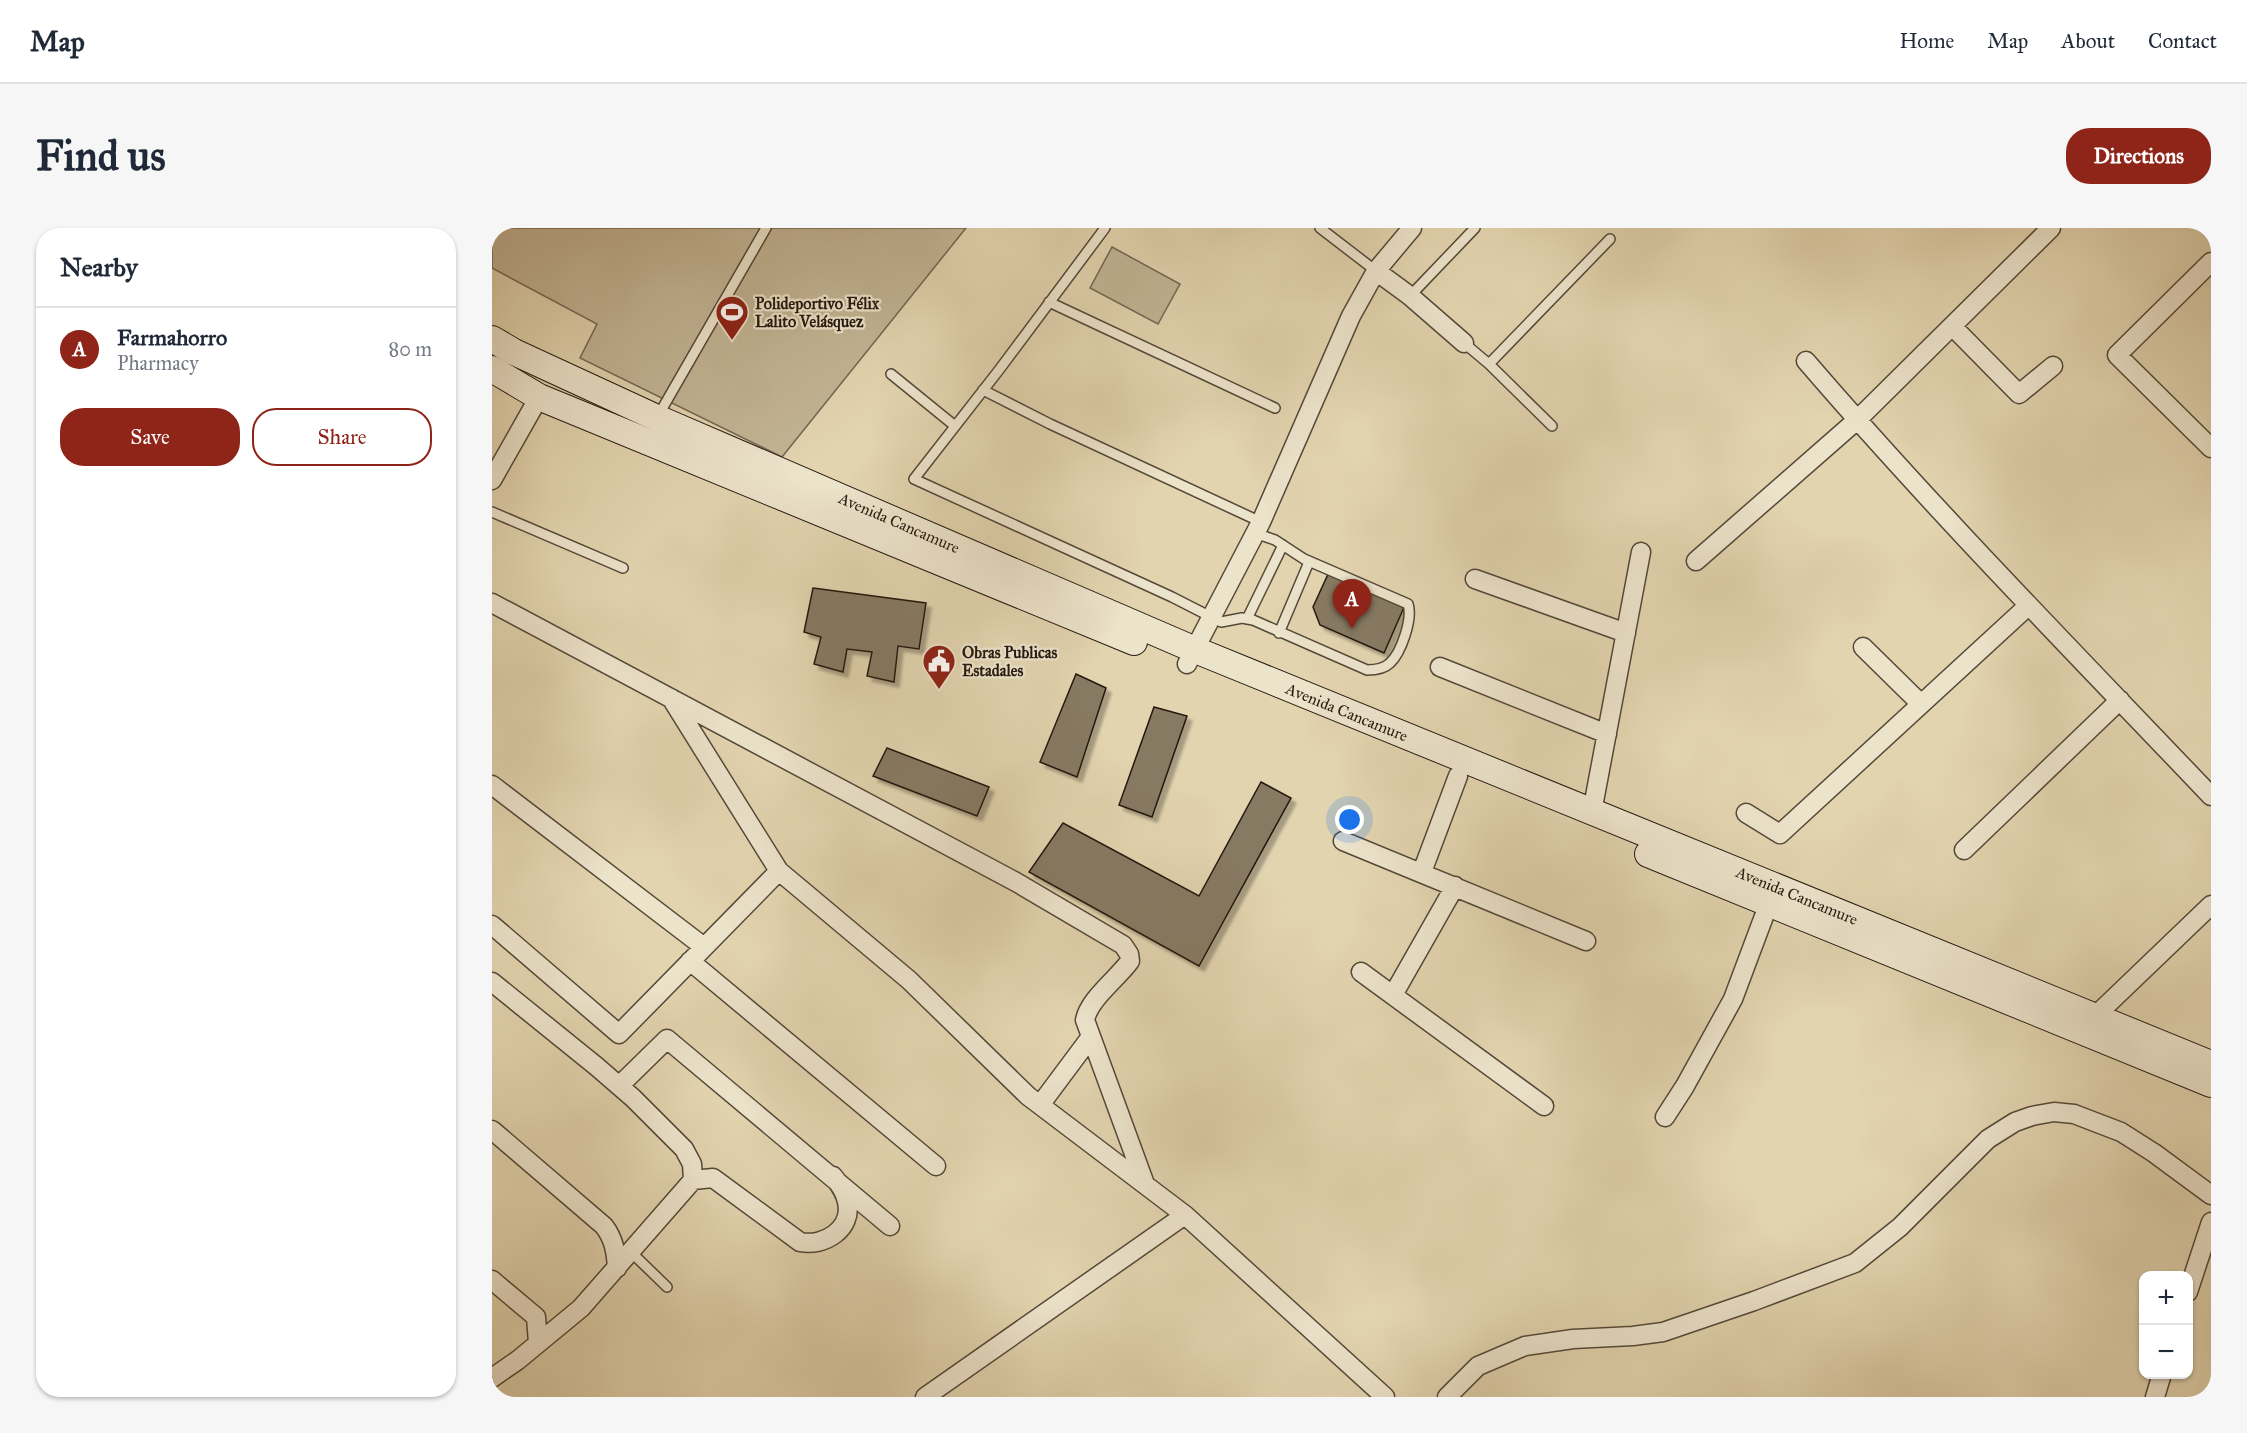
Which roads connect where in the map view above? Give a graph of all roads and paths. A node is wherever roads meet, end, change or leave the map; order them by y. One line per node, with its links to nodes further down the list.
1 (766, 228): 23 (lane)
2 (1105, 228): 11 (lane)
3 (1320, 228): 9 (lane)
4 (1412, 228): 9 (street)
5 (1475, 228): 10 (lane)
6 (2046, 230): 12 (street)
7 (1610, 239): 16 (lane)
8 (2211, 262): 28 (street)
9 (1376, 271): 10 (street); 31 (street)
10 (1410, 296): 14 (street)
11 (1049, 303): 20 (lane); 22 (lane)
12 (1952, 326): 17 (street); 24 (street)
13 (492, 339): 23 (main road, Avenida Cancamure)
14 (1464, 343): 16 (lane)
15 (1806, 361): 24 (street)
16 (1489, 364): 26 (lane)
17 (2054, 366)
18 (492, 369): 21 (main road, Avenida Cancamure)
19 (891, 374): 25 (lane)
20 (983, 390): 25 (lane); 31 (lane)
21 (539, 397): 27 (main road, Avenida Cancamure); 29 (street)
22 (1275, 408)
23 (657, 418): 27 (street); 45 (main road, Avenida Cancamure)
24 (1857, 420): 34 (street); 39 (street)
25 (955, 426): 40 (lane)
26 (1552, 426)
27 (646, 441): 45 (main road, Avenida Cancamure)
28 (2211, 448)
29 (492, 480)
30 (492, 512): 36 (lane)
31 (1258, 527): 32 (lane); 40 (street)
32 (1283, 544): 35 (lane); 41 (lane)
33 (1641, 552): 43 (street)
34 (1696, 561)
35 (1309, 562): 42 (lane); 42 (lane)
36 (623, 568)
37 (1475, 579): 43 (street)
38 (492, 603): 47 (street)
39 (2028, 606): 48 (street); 49 (street)
40 (1210, 616): 41 (lane); 45 (street)
41 (1247, 619): 42 (lane)
42 (1279, 633)
43 (1626, 633): 50 (street)
44 (1863, 647): 49 (street)
45 (1190, 656): 51 (main road, Avenida Cancamure); 54 (main road, Avenida Cancamure)
46 (1440, 667): 50 (street)
47 (671, 698): 58 (street); 71 (street)
48 (2120, 700): 53 (street); 57 (street)
49 (1921, 704): 55 (street)
50 (1607, 734): 54 (street)
51 (1458, 776): 59 (street); 61 (main road, Avenida Cancamure)
52 (492, 785): 65 (street)
53 (2211, 796)
54 (1592, 812): 70 (main road, Avenida Cancamure)
55 (1746, 813)
56 (1343, 841): 59 (street)
57 (1964, 850)
58 (779, 871): 65 (street); 74 (street)
59 (1422, 872): 60 (street)
60 (1455, 886): 64 (street); 69 (street)
61 (1769, 903): 70 (main road, Avenida Cancamure); 76 (street)
62 (2211, 905): 70 (street)
63 (492, 925): 66 (street)
64 (1586, 941)
65 (704, 947): 66 (street)
66 (690, 961): 78 (street)
67 (1361, 972): 69 (street)
68 (492, 982): 73 (street)
69 (1393, 995): 75 (street)
70 (2087, 1024): 72 (main road, Avenida Cancamure)
71 (1090, 1038): 74 (street); 81 (street)
72 (2207, 1070)
73 (619, 1086): 79 (street); 80 (street)
74 (1040, 1105): 81 (street)
75 (1544, 1106)
76 (1665, 1117)
77 (492, 1130): 86 (street)
78 (936, 1166)
79 (833, 1176): 80 (street); 85 (street)
80 (693, 1180): 87 (street)
81 (1146, 1185): 83 (street)
82 (2211, 1195): 100 (street)
83 (1185, 1215): 98 (street); 99 (street)
84 (2211, 1222): 90 (street)
85 (890, 1226)
86 (611, 1235): 87 (street); 89 (street)
87 (645, 1236): 88 (street)
88 (631, 1252): 89 (street); 92 (lane)
89 (617, 1268): 94 (street)
90 (2193, 1277)
91 (492, 1280): 93 (street)
92 (667, 1287)
93 (536, 1317): 94 (lane); 95 (street)
94 (562, 1323): 95 (street)
95 (538, 1343): 96 (street)
96 (492, 1378)
97 (2160, 1379): 101 (street)
98 (925, 1397)
99 (1385, 1397)
100 (1447, 1397)
101 (2155, 1397)

